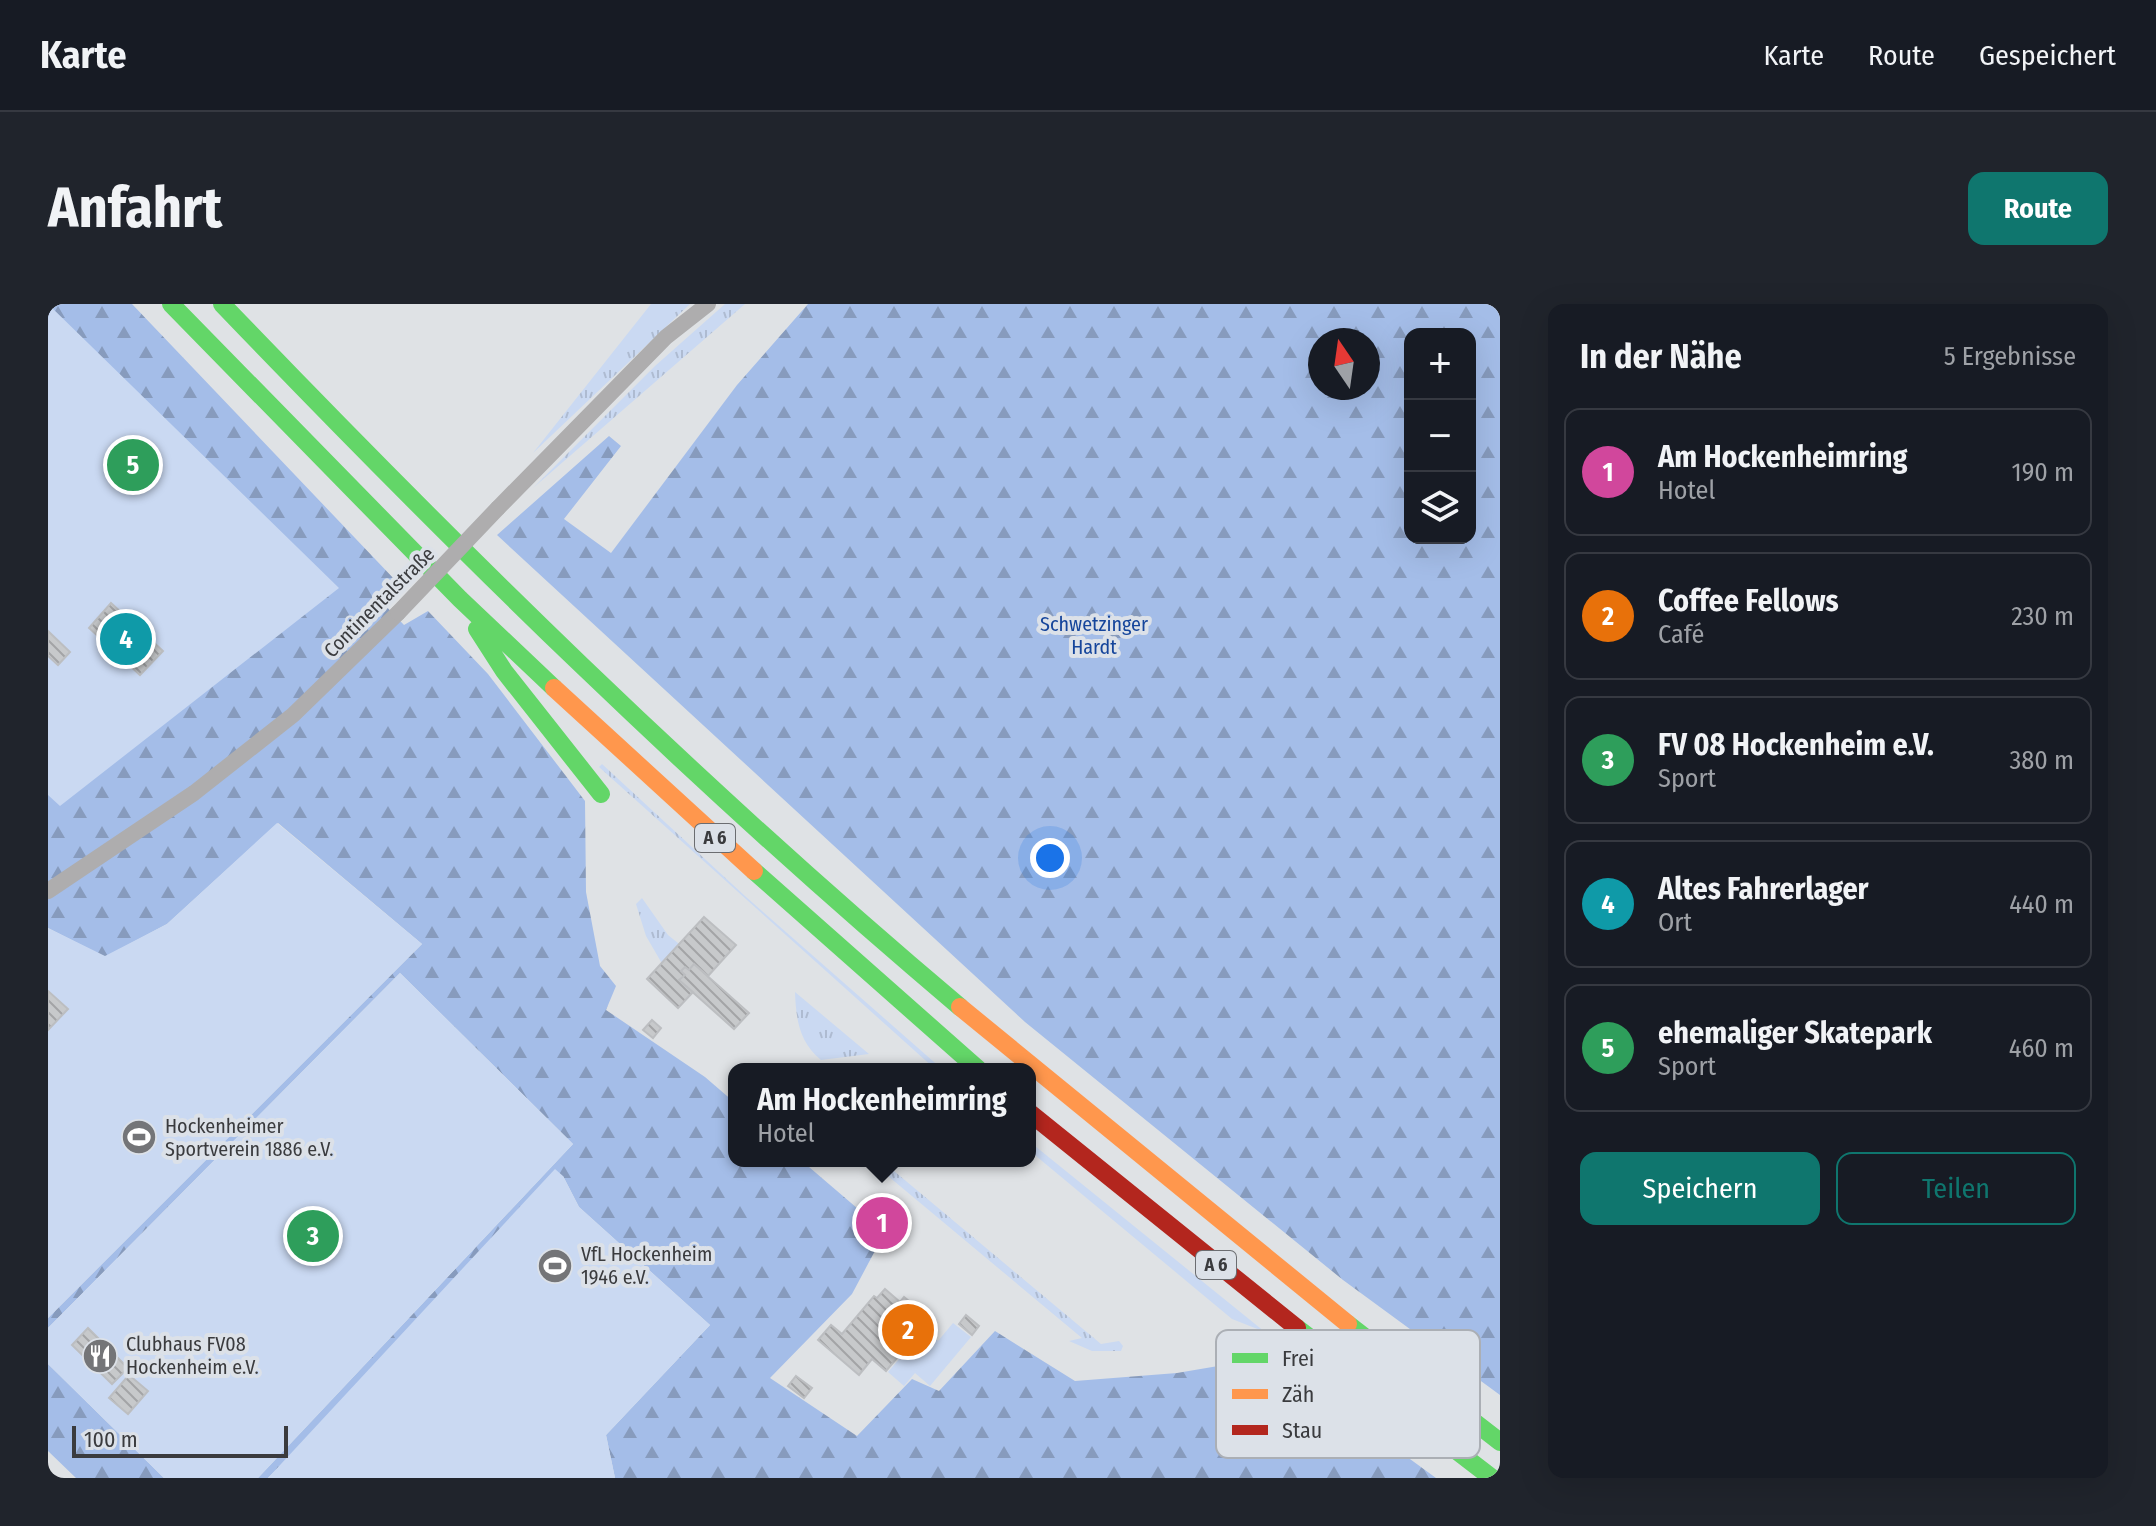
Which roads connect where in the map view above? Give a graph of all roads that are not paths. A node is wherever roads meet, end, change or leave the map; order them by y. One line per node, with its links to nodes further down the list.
1 (171, 304): 4 (highway, A 6)
2 (222, 304): 8 (highway, A 6)
3 (708, 304): 6 (street, Continentalstraße, bridge)
4 (460, 599): 5 (highway); 7 (highway, A 6)
5 (601, 794)
6 (48, 891)
7 (971, 1063)
8 (1026, 1063)
9 (1036, 1072): 12 (highway, A 6)
10 (1036, 1118): 11 (highway, A 6)
11 (1300, 1330)
12 (1358, 1330)
13 (1480, 1426): 14 (highway, A 6)
14 (1500, 1442)
15 (1466, 1458): 16 (highway, A 6)
16 (1492, 1478)

